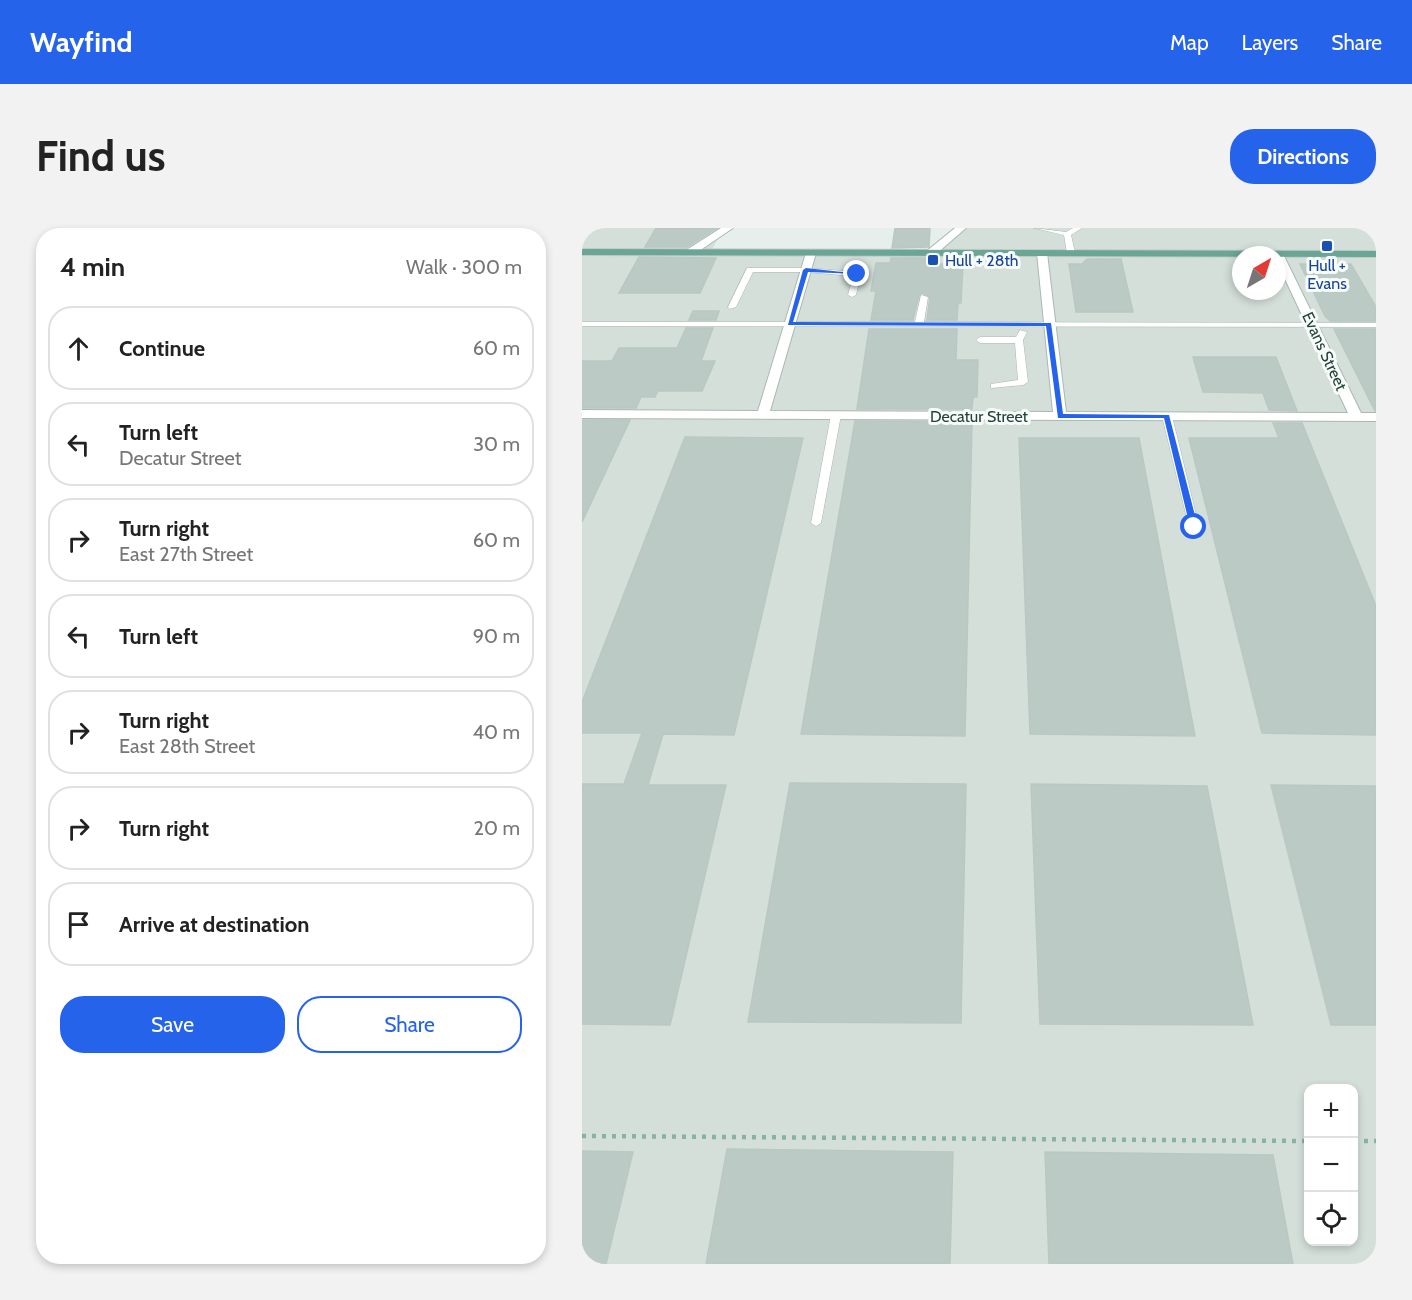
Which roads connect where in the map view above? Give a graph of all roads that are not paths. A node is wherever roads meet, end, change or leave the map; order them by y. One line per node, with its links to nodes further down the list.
1 (728, 228): 8 (street)
2 (961, 228): 7 (street)
3 (1038, 228): 5 (lane)
4 (1078, 228): 5 (lane)
5 (1067, 234): 11 (lane)
6 (582, 252): 8 (main road)
7 (932, 252): 9 (main road); 10 (main road)
8 (689, 253): 9 (main road)
9 (811, 253): 15 (street)
10 (1042, 253): 11 (main road); 24 (street)
11 (1071, 253): 12 (main road)
12 (1232, 254)
13 (1286, 254): 14 (main road)
14 (1376, 254)
15 (806, 270): 17 (lane); 19 (lane); 21 (street)
16 (1286, 270): 25 (street, Evans Street)
17 (852, 295)
18 (924, 297): 22 (lane)
19 (732, 307)
20 (582, 324): 21 (lane)
21 (790, 324): 22 (lane); 31 (street)
22 (919, 324): 23 (lane)
23 (1027, 325): 24 (lane); 28 (lane)
24 (1048, 325): 25 (lane); 33 (street)
25 (1314, 325): 26 (lane); 35 (street, Evans Street)
26 (1376, 325)
27 (980, 340): 28 (lane)
28 (1019, 340): 29 (lane)
29 (994, 386)
30 (582, 414): 31 (street, Decatur Street)
31 (763, 415): 32 (street, Decatur Street)
32 (836, 416): 33 (street, Decatur Street); 37 (lane)
33 (1060, 416): 34 (street, Decatur Street)
34 (1167, 416): 35 (street, Decatur Street); 38 (lane)
35 (1356, 417): 36 (street, Decatur Street)
36 (1376, 417)
37 (816, 523)
38 (1194, 527)

